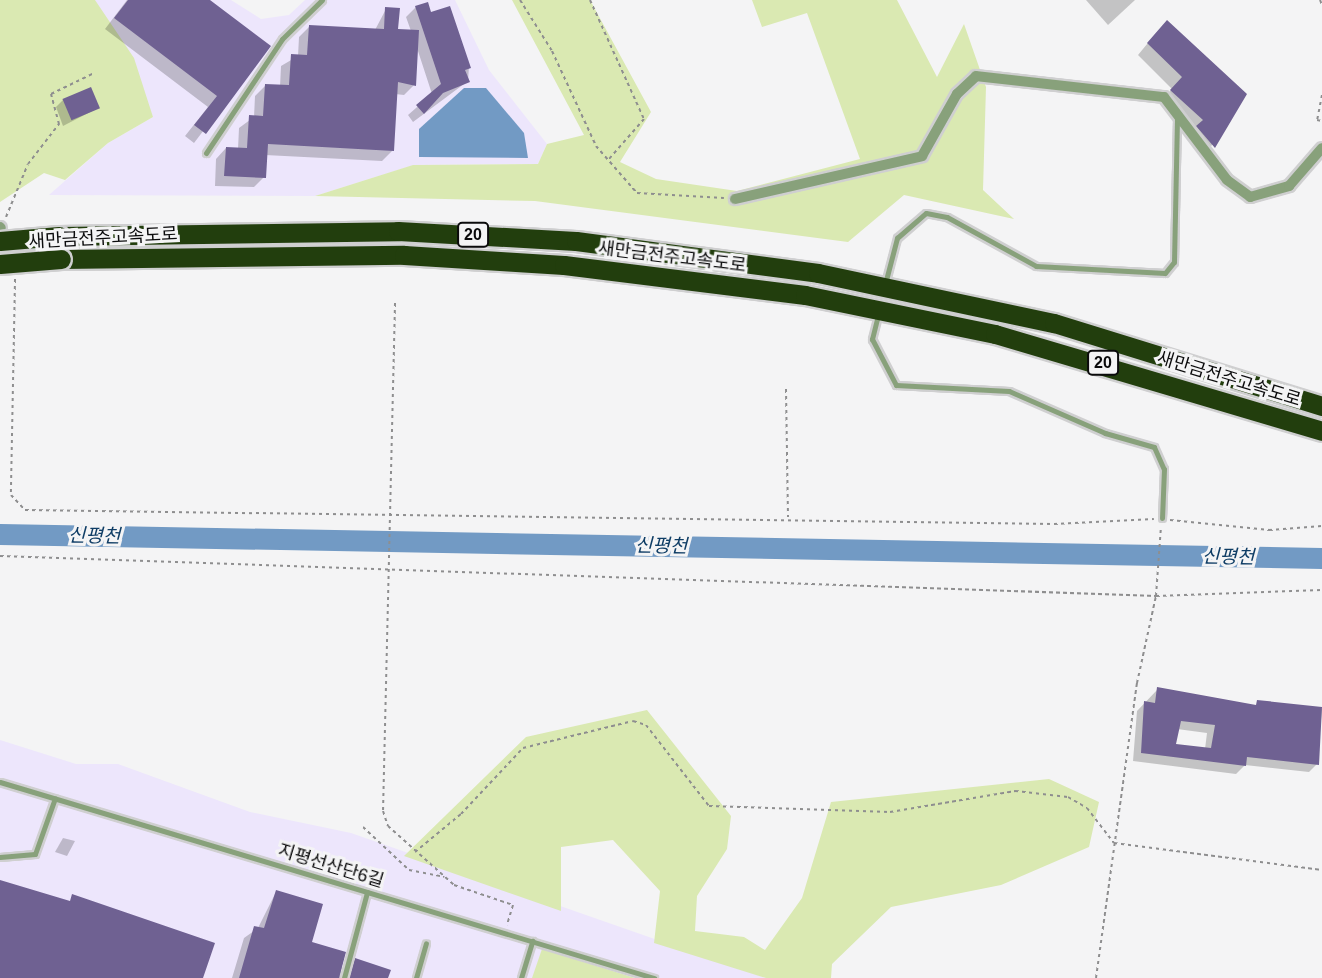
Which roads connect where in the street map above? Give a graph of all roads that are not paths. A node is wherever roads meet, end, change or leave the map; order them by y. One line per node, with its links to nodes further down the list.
1 (322, 0): 4 (lane)
2 (1177, 115): 3 (street); 5 (street); 8 (lane)
3 (1322, 148)
4 (206, 153)
5 (735, 199)
6 (0, 232): 8 (highway, 새만금전주고속도로 / 20, bridge)
7 (7, 266): 9 (highway, 새만금전주고속도로 / 20, bridge)
8 (884, 287): 10 (highway, 새만금전주고속도로 / 20)
9 (880, 310): 11 (highway, 새만금전주고속도로 / 20); 12 (lane)
10 (1322, 406)
11 (1322, 431)
12 (1162, 518)
13 (0, 782): 14 (lane, 지평선산단6길)
14 (55, 798): 15 (lane); 16 (lane, 지평선산단6길)
15 (0, 857)
16 (367, 892): 17 (lane, 지평선산단6길); 19 (lane)
17 (532, 942): 21 (lane); 22 (lane, 지평선산단6길)
18 (426, 943): 20 (lane)
19 (344, 978)
20 (416, 978)
21 (521, 978)
22 (654, 978)

